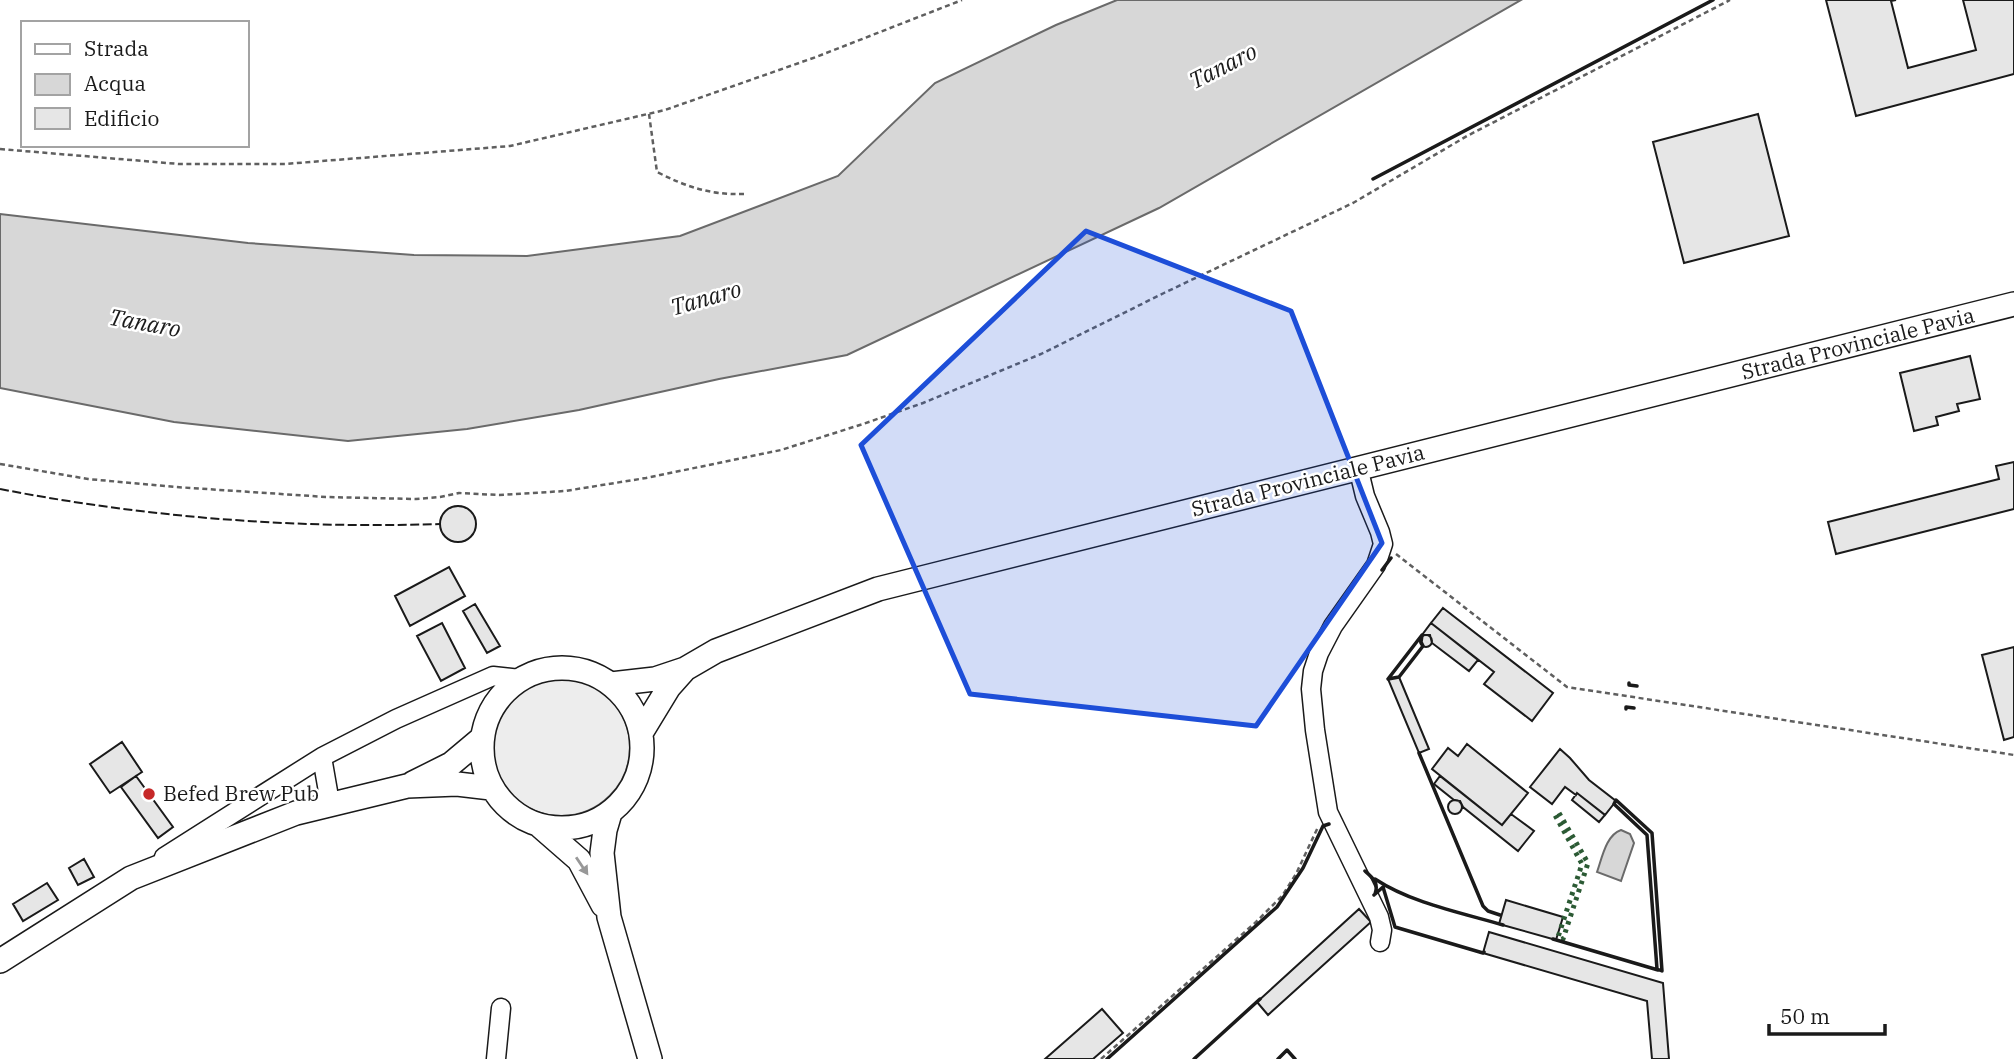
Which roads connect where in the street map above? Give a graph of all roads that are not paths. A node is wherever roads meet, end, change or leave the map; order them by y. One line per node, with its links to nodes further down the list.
1 (2014, 304): 2 (main road, Strada Provinciale Pavia)
2 (1358, 467): 3 (main road, Strada Provinciale Pavia); 11 (street)
3 (685, 669): 5 (main road, Strada Provinciale Pavia); 6 (main road)
4 (520, 679): 5 (main road); 7 (main road); 8 (street)
5 (611, 684): 6 (main road)
6 (641, 733): 13 (main road)
7 (482, 738): 9 (main road); 10 (main road)
8 (322, 757): 12 (street); 16 (street)
9 (407, 786): 10 (main road); 12 (main road)
10 (491, 788): 15 (main road)
11 (1324, 792): 14 (street); 18 (street)
12 (330, 803): 16 (main road)
13 (610, 813): 15 (main road); 17 (main road)
14 (1324, 814)
15 (540, 826): 17 (main road, one-way to 17)
16 (131, 878): 19 (main road)
17 (610, 917): 22 (main road)
18 (1381, 942)
19 (0, 961)
20 (501, 1008): 21 (street)
21 (496, 1059)
22 (650, 1059)

